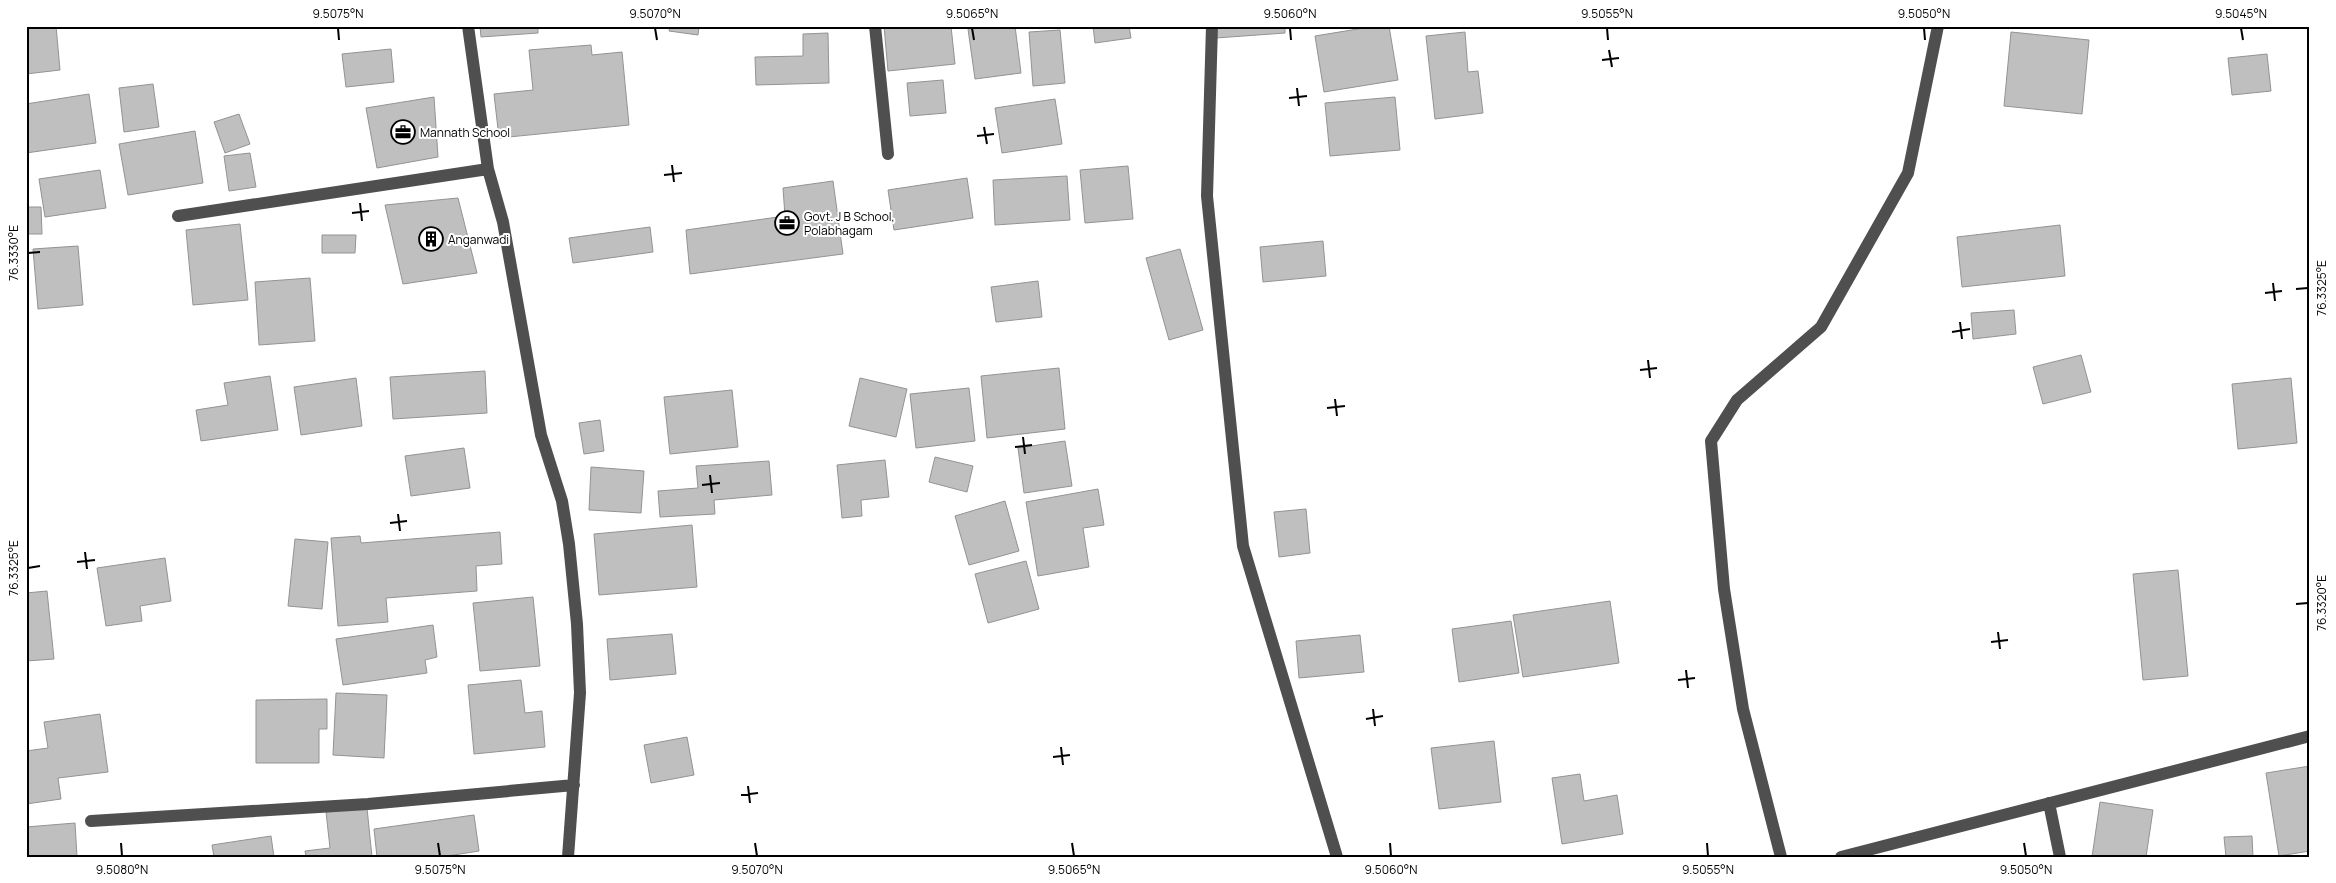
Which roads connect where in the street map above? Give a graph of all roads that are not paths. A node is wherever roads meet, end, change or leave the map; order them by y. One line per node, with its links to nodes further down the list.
1 (468, 26): 6 (street)
2 (874, 26): 5 (street)
3 (1212, 26): 13 (street)
4 (1938, 26): 14 (street)
5 (888, 154)
6 (488, 169): 7 (street); 9 (street)
7 (178, 216)
8 (2310, 736): 10 (street)
9 (574, 786): 11 (street); 12 (street)
10 (2049, 803): 15 (street); 16 (street)
11 (91, 821)
12 (568, 857)
13 (1337, 857)
14 (1781, 857)
15 (1841, 857)
16 (2060, 857)

